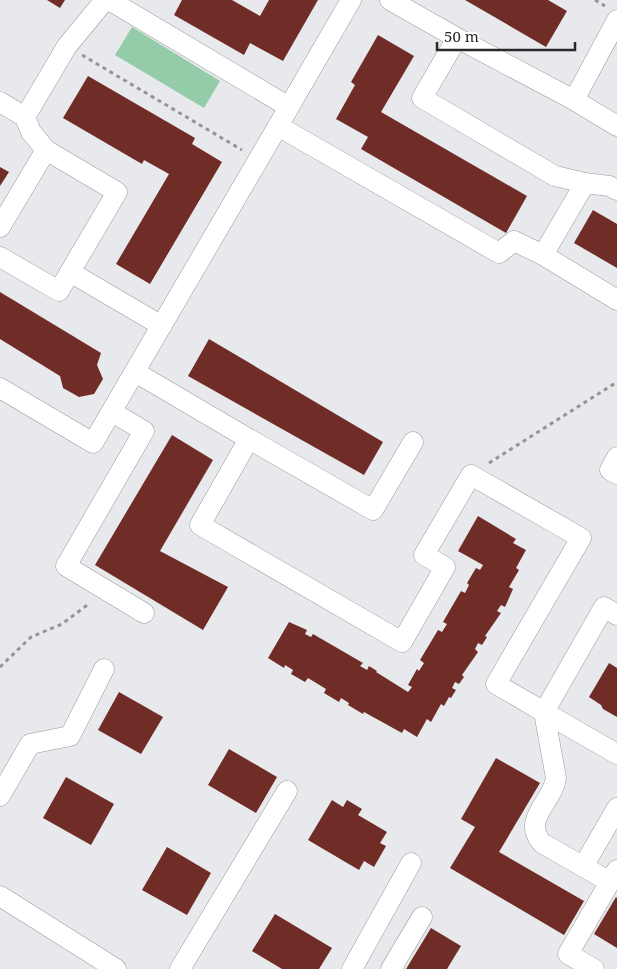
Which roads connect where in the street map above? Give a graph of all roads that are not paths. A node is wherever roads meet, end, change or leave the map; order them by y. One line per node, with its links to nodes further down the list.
1 (105, 0): 10 (street)
2 (110, 0): 9 (street)
3 (351, 0): 9 (street)
4 (390, 0): 6 (street)
5 (617, 20): 7 (street)
6 (457, 38): 7 (street); 14 (street)
7 (574, 100): 12 (street)
8 (0, 102): 10 (street)
9 (288, 107): 11 (street)
10 (25, 117): 13 (street)
11 (278, 126): 17 (street); 21 (street)
12 (617, 126)
13 (46, 150): 16 (street); 19 (street)
14 (584, 183): 15 (street); 17 (street)
15 (617, 190)
16 (0, 227)
17 (543, 255): 20 (street)
18 (0, 257): 19 (street)
19 (70, 272): 21 (street)
20 (617, 300)
21 (162, 326): 22 (street)
22 (135, 372): 24 (street); 25 (street)
23 (0, 388): 24 (street)
24 (112, 412): 29 (street)
25 (250, 439): 26 (street); 32 (street)
26 (413, 442)
27 (617, 457): 28 (street)
28 (617, 474)
29 (144, 613)
30 (617, 615): 32 (street)
31 (104, 670): 35 (street)
32 (544, 712): 33 (street); 38 (street)
33 (617, 754)
34 (287, 791): 43 (street)
35 (0, 796)
36 (617, 808): 38 (street)
37 (412, 863): 44 (street)
38 (583, 867): 39 (street)
39 (613, 876): 46 (street)
40 (0, 896): 42 (street)
41 (422, 917): 45 (street)
42 (116, 969)
43 (180, 969)
44 (352, 969)
45 (391, 969)
46 (594, 969)

